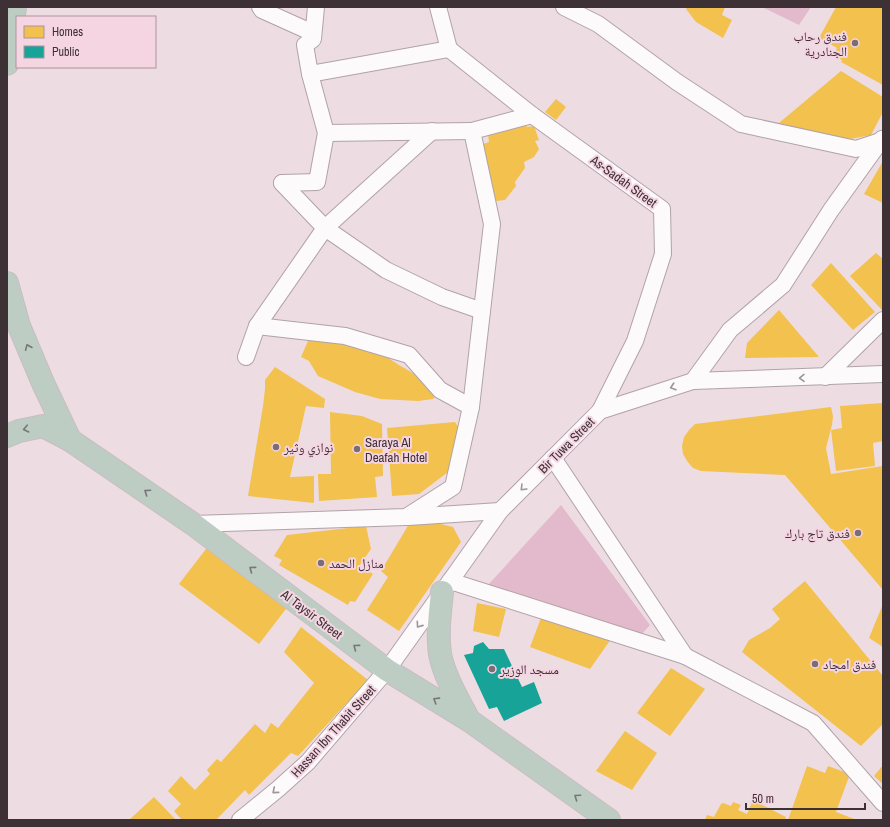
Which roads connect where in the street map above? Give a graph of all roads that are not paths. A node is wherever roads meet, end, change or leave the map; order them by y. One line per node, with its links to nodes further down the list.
1 (15, 7): 8 (highway)
2 (260, 7): 6 (street)
3 (316, 7): 6 (street)
4 (438, 7): 7 (street)
5 (564, 7): 14 (street)
6 (313, 33): 9 (street)
7 (449, 49): 9 (street); 10 (street, As-Sadah Street)
8 (7, 64)
9 (310, 74): 13 (street)
10 (532, 115): 12 (street); 25 (street, As-Sadah Street)
11 (432, 131): 12 (street); 13 (street); 15 (street)
12 (472, 131): 17 (street)
13 (326, 133): 15 (street)
14 (882, 140): 23 (street)
15 (325, 228): 17 (street); 19 (street)
16 (7, 283): 27 (highway, one-way to 16)
17 (482, 311): 24 (street)
18 (883, 320): 22 (street)
19 (257, 326): 20 (street); 24 (street)
20 (246, 357)
21 (883, 374): 22 (street, Bir Tuwa Street)
22 (826, 377): 23 (street, Bir Tuwa Street, one-way to 23)
23 (694, 381): 25 (street, Bir Tuwa Street, one-way to 25)
24 (471, 407): 30 (street)
25 (600, 411): 28 (street, Bir Tuwa Street)
26 (7, 436): 27 (highway, Al Taysir Street, one-way to 26)
27 (70, 440): 31 (highway, Al Taysir Street, one-way to 27)
28 (553, 458): 29 (street, Bir Tuwa Street, one-way to 29); 33 (street)
29 (500, 511): 30 (street); 32 (street, Bir Tuwa Street)
30 (406, 517): 31 (street)
31 (193, 524): 34 (highway, Al Taysir Street, one-way to 31)
32 (446, 587): 33 (street); 34 (street, Bir Tuwa Street, one-way to 34); 35 (highway)
33 (685, 656): 36 (street)
34 (387, 670): 35 (highway, Al Taysir Street, one-way to 34); 37 (street, Hassan Ibn Thabit Street, one-way to 37)
35 (470, 721): 38 (highway, Al Taysir Street, one-way to 35)
36 (883, 803)
37 (240, 820)
38 (609, 820)

